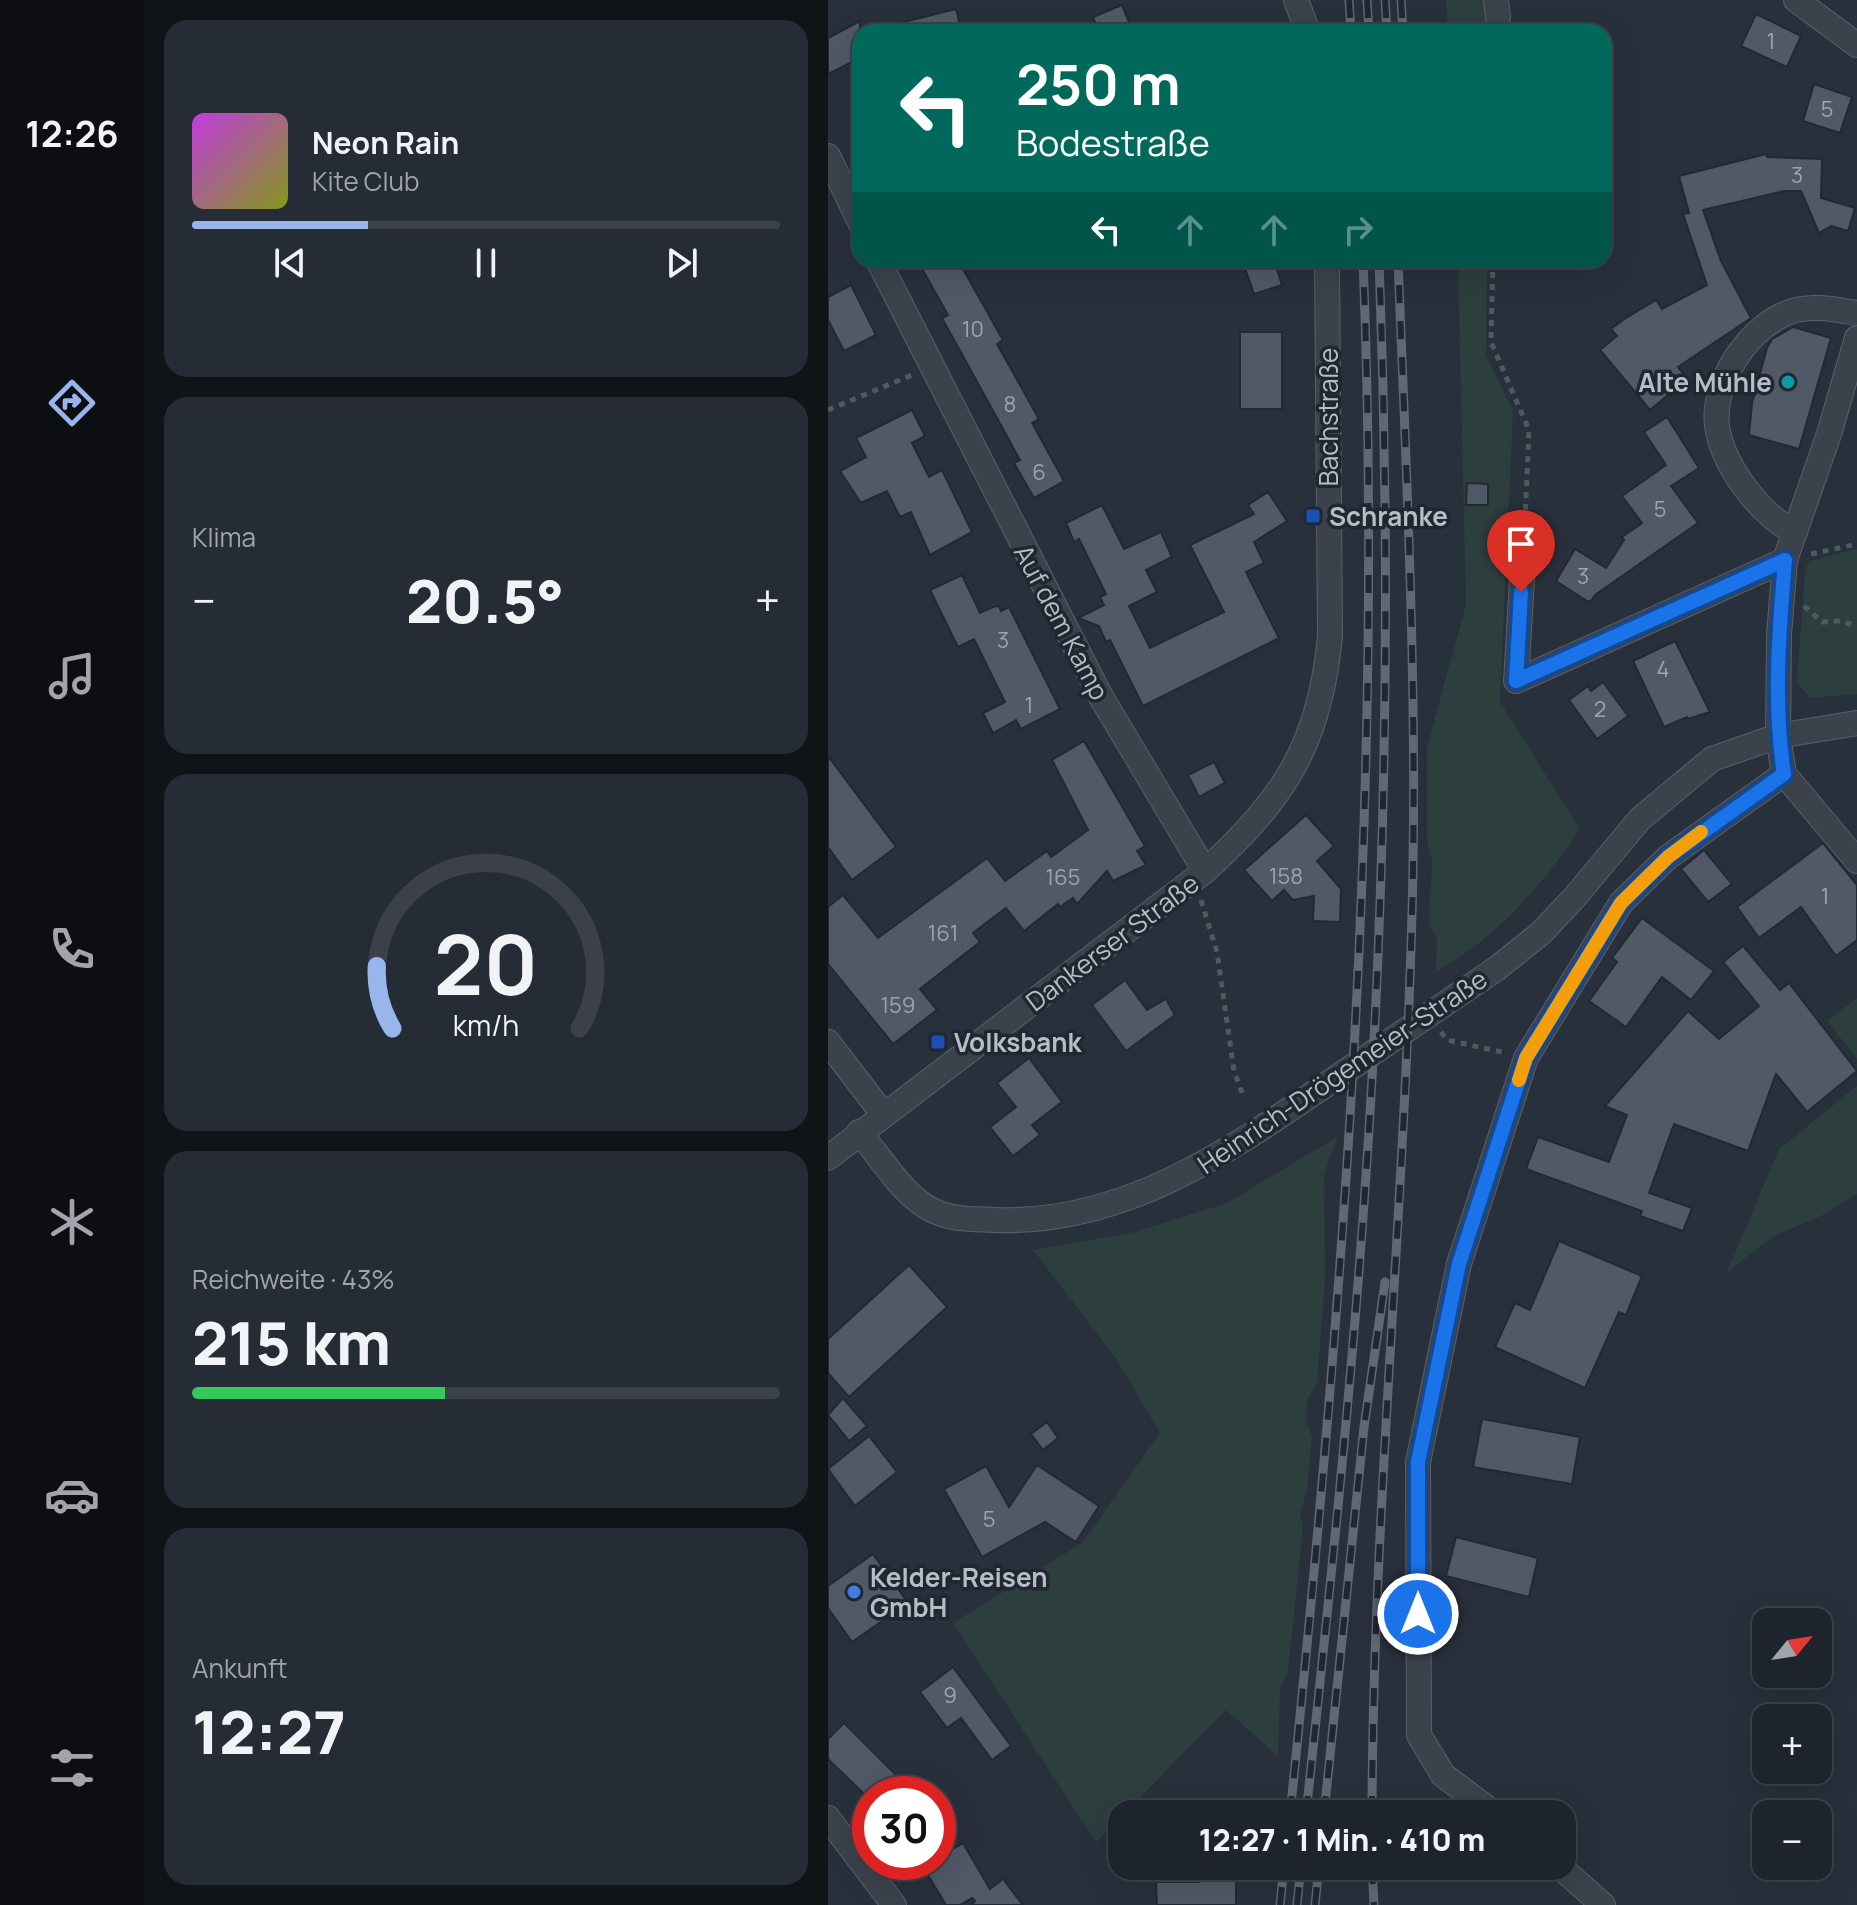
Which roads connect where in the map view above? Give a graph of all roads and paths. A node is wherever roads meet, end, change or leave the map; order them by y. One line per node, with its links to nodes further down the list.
1 (1296, 0): 3 (street)
2 (1796, 0): 4 (street)
3 (1305, 24)
4 (1857, 45)
5 (828, 156): 6 (street)
6 (852, 206)
7 (882, 268): 12 (street, Auf dem Kamp)
8 (1327, 268): 24 (street, Bachstraße)
9 (1493, 268): 17 (path)
10 (1857, 313): 14 (street)
11 (1857, 338): 14 (street)
12 (930, 367): 13 (path); 24 (street, Auf dem Kamp)
13 (828, 410)
14 (1795, 532): 16 (street)
15 (1857, 544): 16 (path)
16 (1785, 560): 17 (street); 18 (street)
17 (1523, 563)
18 (1783, 586): 19 (path); 21 (street)
19 (1857, 626)
20 (1857, 723): 21 (street, Heinrich-Drögemeier-Straße)
21 (1778, 736): 22 (street); 30 (street, Heinrich-Drögemeier-Straße)
22 (1784, 774): 23 (street); 27 (street)
23 (1857, 861)
24 (1198, 876): 28 (path); 29 (street, Dankerser Straße)
25 (1440, 1032): 27 (path)
26 (828, 1042): 29 (street)
27 (1526, 1058): 32 (street)
28 (1244, 1098)
29 (883, 1114): 30 (street, Dankerser Straße)
30 (859, 1132): 31 (street, Dankerser Straße)
31 (828, 1158)
32 (1476, 1800)
33 (828, 1818): 35 (street)
34 (1575, 1880): 36 (street)
35 (894, 1905)
36 (1603, 1905)

